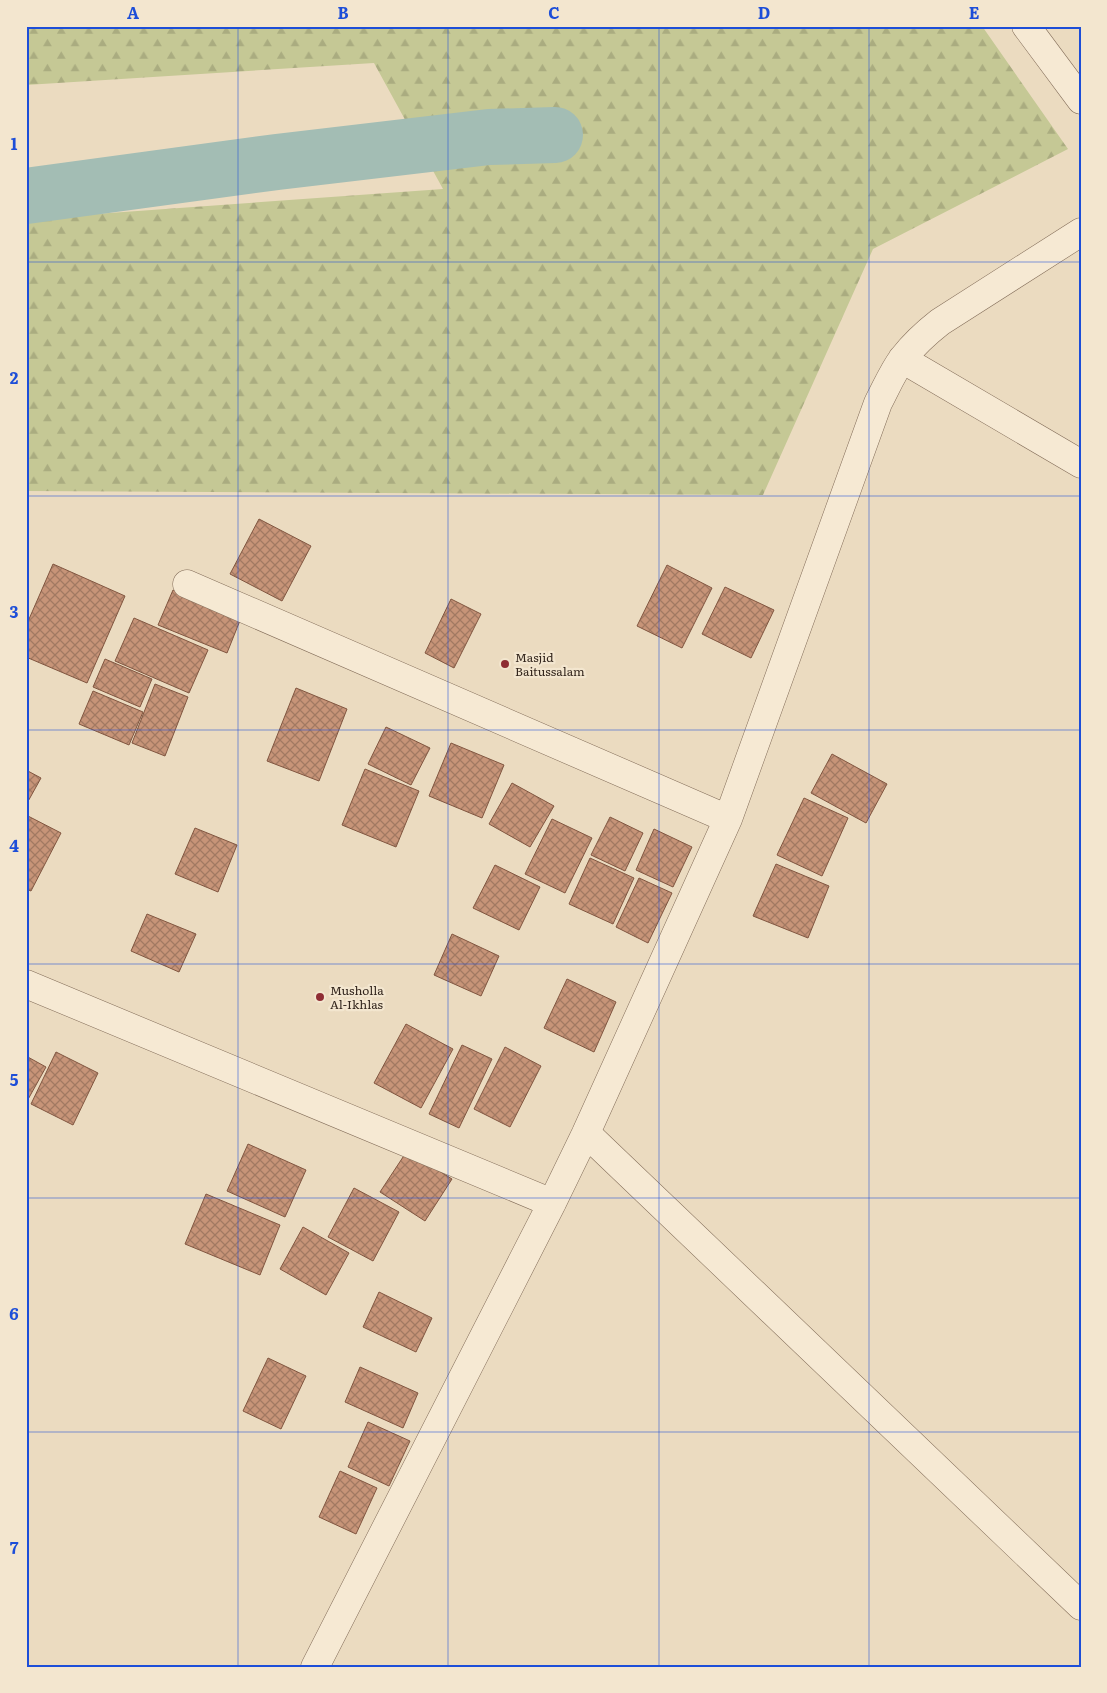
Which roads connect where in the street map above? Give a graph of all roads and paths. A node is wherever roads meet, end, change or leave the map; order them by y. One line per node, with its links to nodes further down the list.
1 (1026, 26): 2 (street)
2 (1081, 100)
3 (1081, 232): 4 (street)
4 (902, 359): 5 (street); 7 (street)
5 (1081, 464)
6 (187, 584): 7 (street)
7 (728, 819): 9 (street)
8 (26, 984): 10 (street)
9 (586, 1133): 10 (street); 11 (street)
10 (552, 1203): 12 (street)
11 (1081, 1606)
12 (315, 1667)

